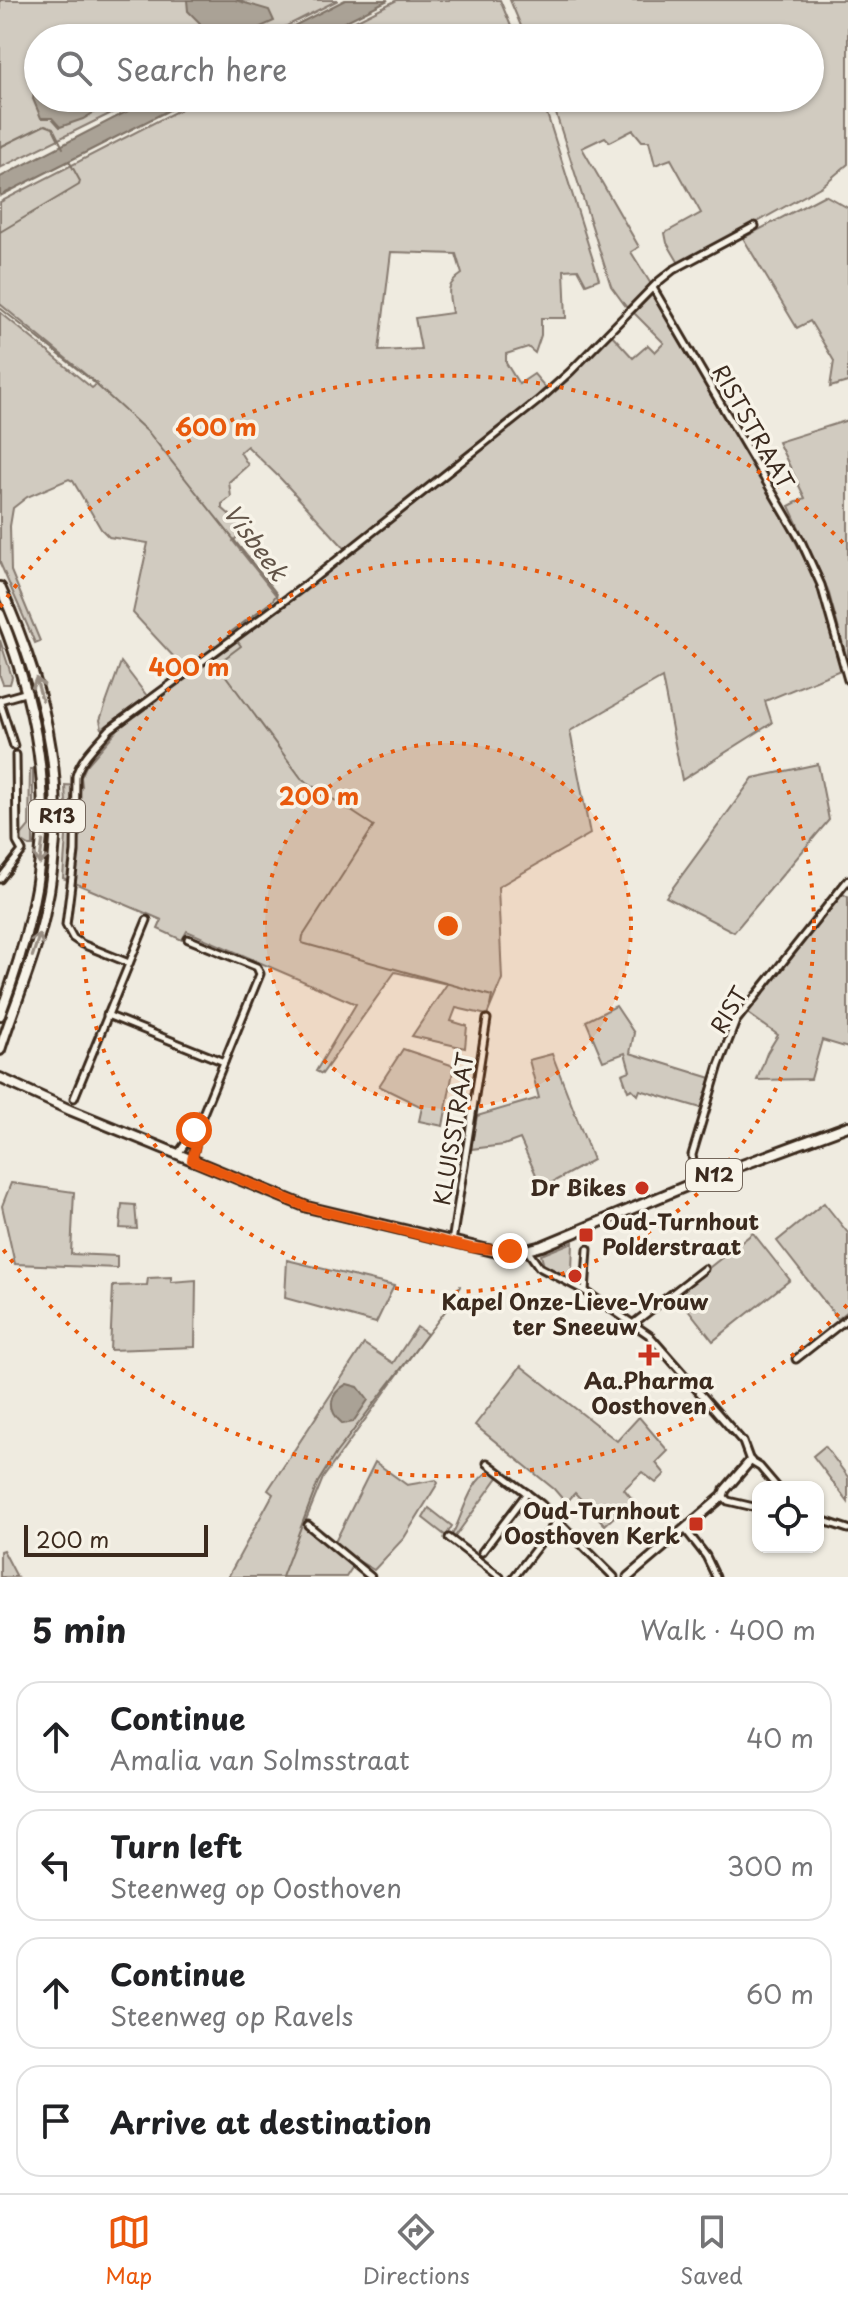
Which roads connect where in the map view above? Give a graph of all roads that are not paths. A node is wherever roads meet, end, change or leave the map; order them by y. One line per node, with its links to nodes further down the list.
1 (755, 226): 2 (street)
2 (653, 288): 5 (street, RISTSTRAAT); 14 (street)
3 (0, 587): 18 (main road, R13, one-way to 3)
4 (0, 614): 6 (main road, R13)
5 (848, 680)
6 (29, 692): 7 (street); 15 (main road, R13, one-way to 15)
7 (0, 702): 8 (street)
8 (14, 746)
9 (16, 755): 10 (street)
10 (0, 879)
11 (848, 880): 26 (street, RIST)
12 (147, 920): 14 (street)
13 (188, 939): 19 (street)
14 (129, 963): 16 (street)
15 (0, 1015)
16 (107, 1015): 19 (street); 21 (street)
17 (487, 1019): 27 (street, KLUISSTRAAT)
18 (0, 1050)
19 (224, 1062): 22 (street)
20 (0, 1078): 24 (main road, N12)
21 (74, 1098)
22 (198, 1126): 24 (street); 25 (street)
23 (848, 1126): 26 (main road, N12)
24 (178, 1154): 25 (main road, N12)
25 (192, 1160): 27 (main road, N12)
26 (696, 1182): 29 (main road, N12)
27 (452, 1243): 29 (main road, N12)
28 (588, 1249): 31 (street)
29 (527, 1250): 31 (street)
30 (704, 1269): 33 (street)
31 (585, 1291): 33 (street)
32 (848, 1318): 34 (street)
33 (634, 1323): 35 (street)
34 (796, 1359)
35 (750, 1461): 37 (street); 39 (street)
36 (487, 1463): 38 (street)
37 (772, 1481)
38 (527, 1493): 41 (street); 47 (street)
39 (723, 1496): 40 (street); 44 (street)
40 (752, 1507)
41 (557, 1521): 52 (street); 53 (street)
42 (824, 1521): 45 (street)
43 (308, 1525): 49 (street)
44 (684, 1528): 54 (street); 55 (street)
45 (848, 1529)
46 (449, 1538): 48 (street)
47 (482, 1552)
48 (493, 1571): 50 (street); 51 (street)
49 (371, 1577)
50 (488, 1577)
51 (500, 1577)
52 (514, 1577)
53 (614, 1577)
54 (628, 1577)
55 (716, 1577)

